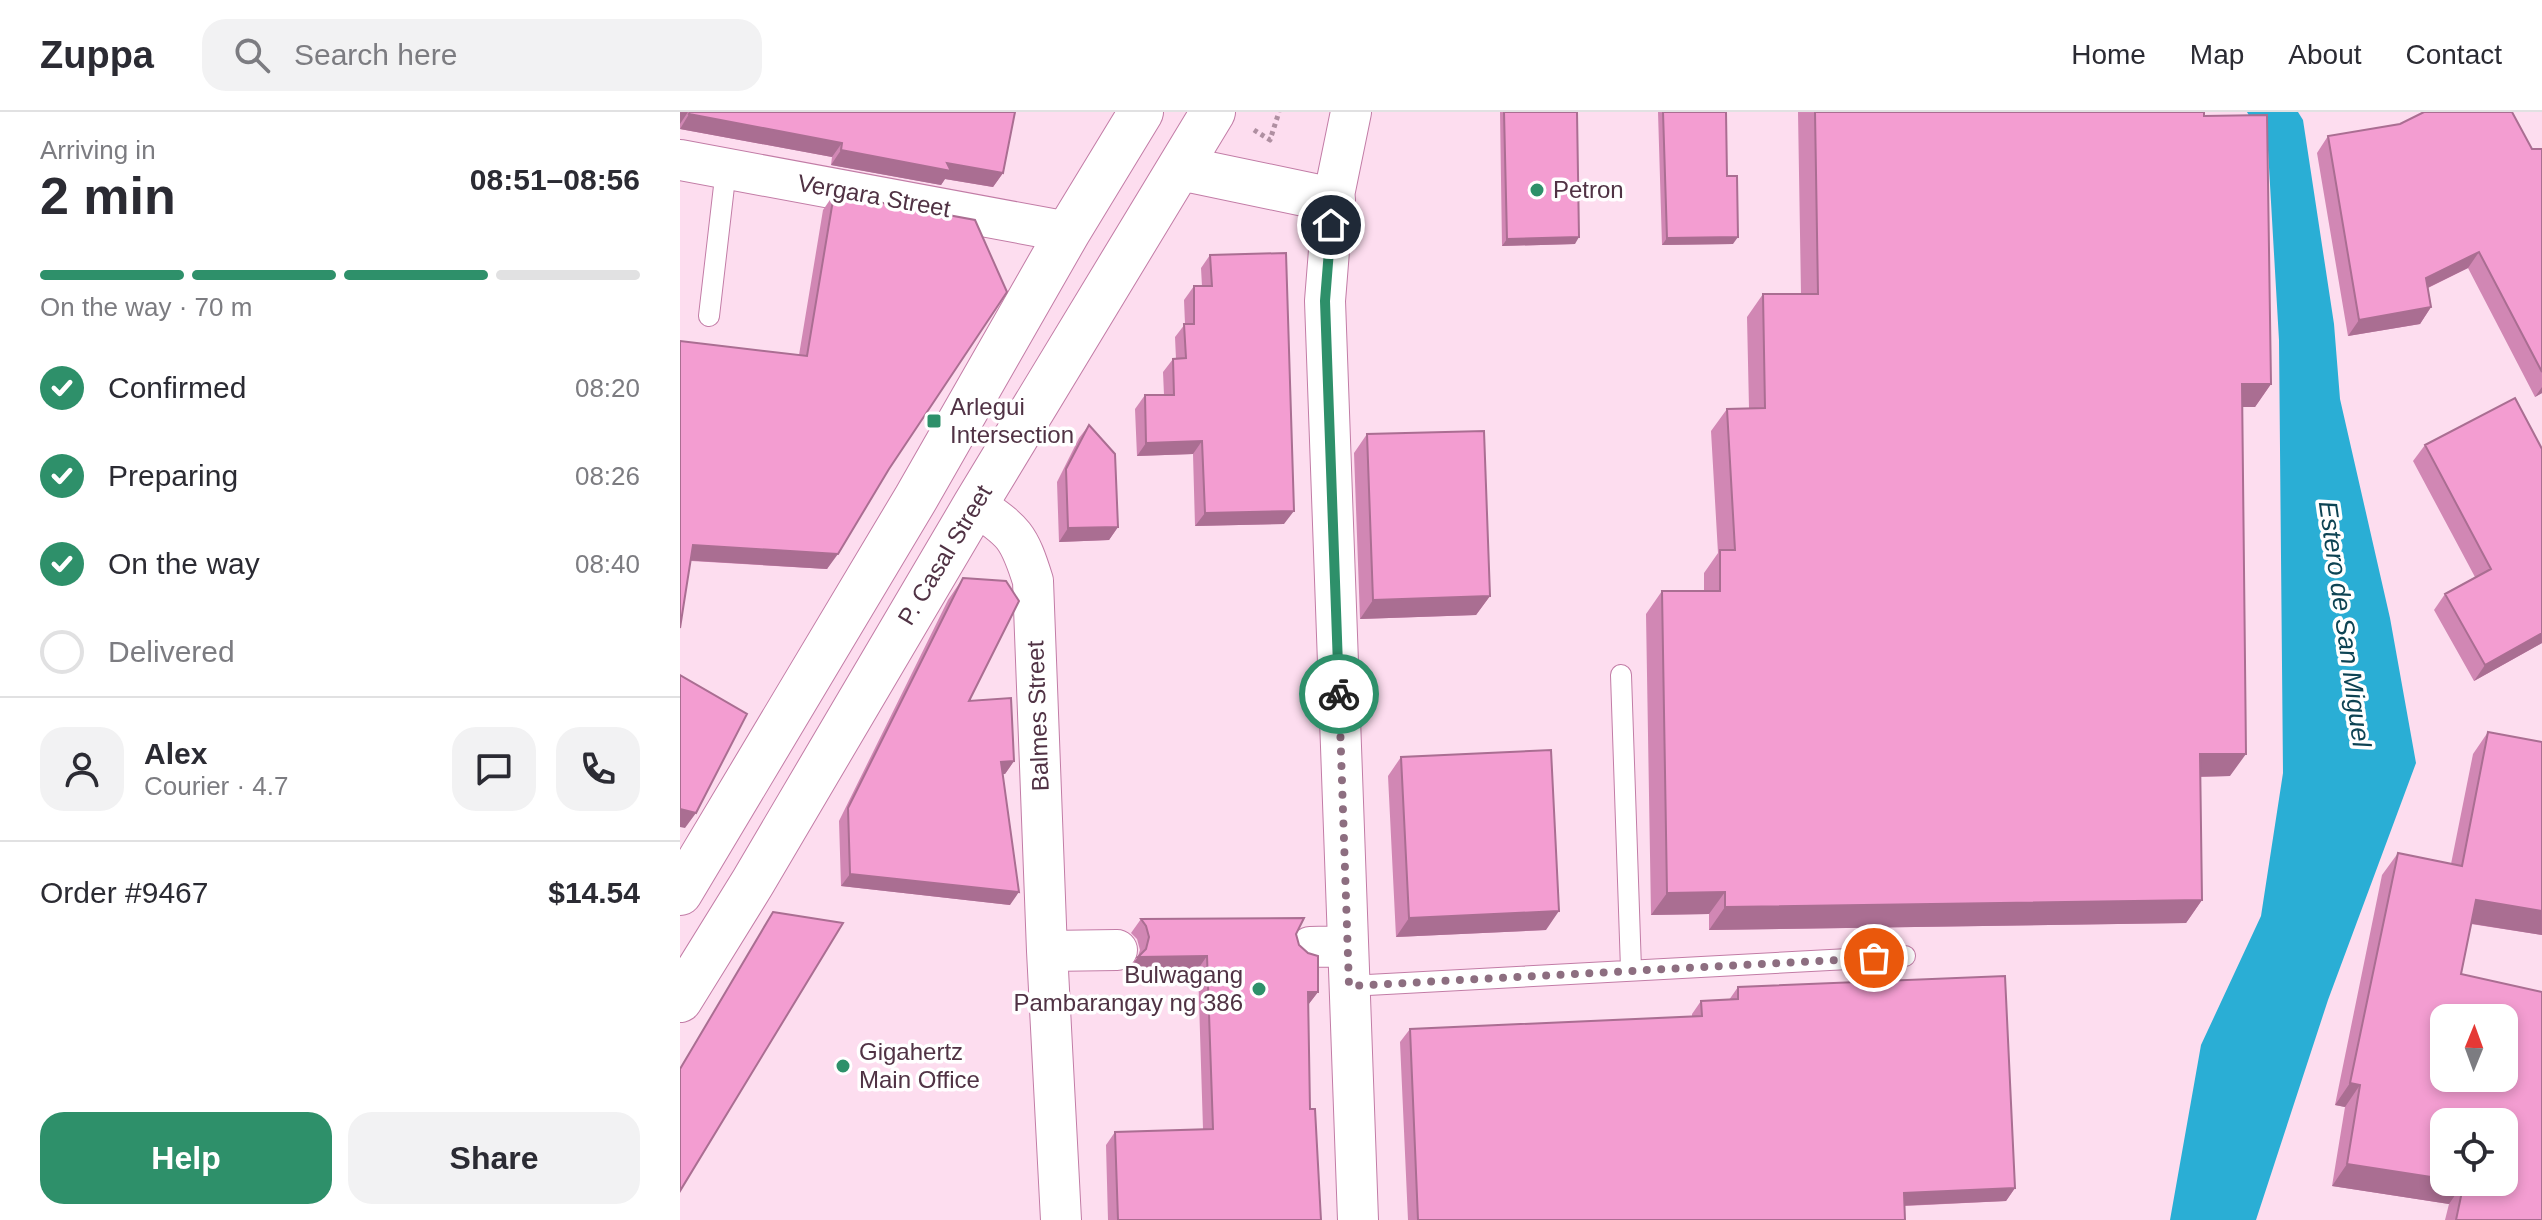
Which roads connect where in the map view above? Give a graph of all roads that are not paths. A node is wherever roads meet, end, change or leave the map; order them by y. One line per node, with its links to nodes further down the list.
1 (1141, 112): 8 (main road)
2 (1213, 112): 5 (main road, P. Casal Street)
3 (1351, 112): 7 (street)
4 (680, 160): 6 (street, Vergara Street)
5 (1180, 168): 7 (main road); 10 (main road, P. Casal Street)
6 (726, 169): 8 (street, Vergara Street); 9 (lane)
7 (1333, 200): 18 (street)
8 (1068, 232): 12 (main road)
9 (709, 316)
10 (975, 505): 13 (main road, P. Casal Street); 15 (street, Balmes Street)
11 (1621, 675): 17 (lane)
12 (691, 875): 13 (main road)
13 (753, 882): 19 (main road, P. Casal Street)
14 (1117, 950): 15 (street)
15 (1047, 951): 20 (street, Balmes Street)
16 (1905, 956): 17 (lane)
17 (1631, 969): 18 (lane)
18 (1349, 986): 21 (street)
19 (680, 1000)
20 (1061, 1220)
21 (1358, 1220)

